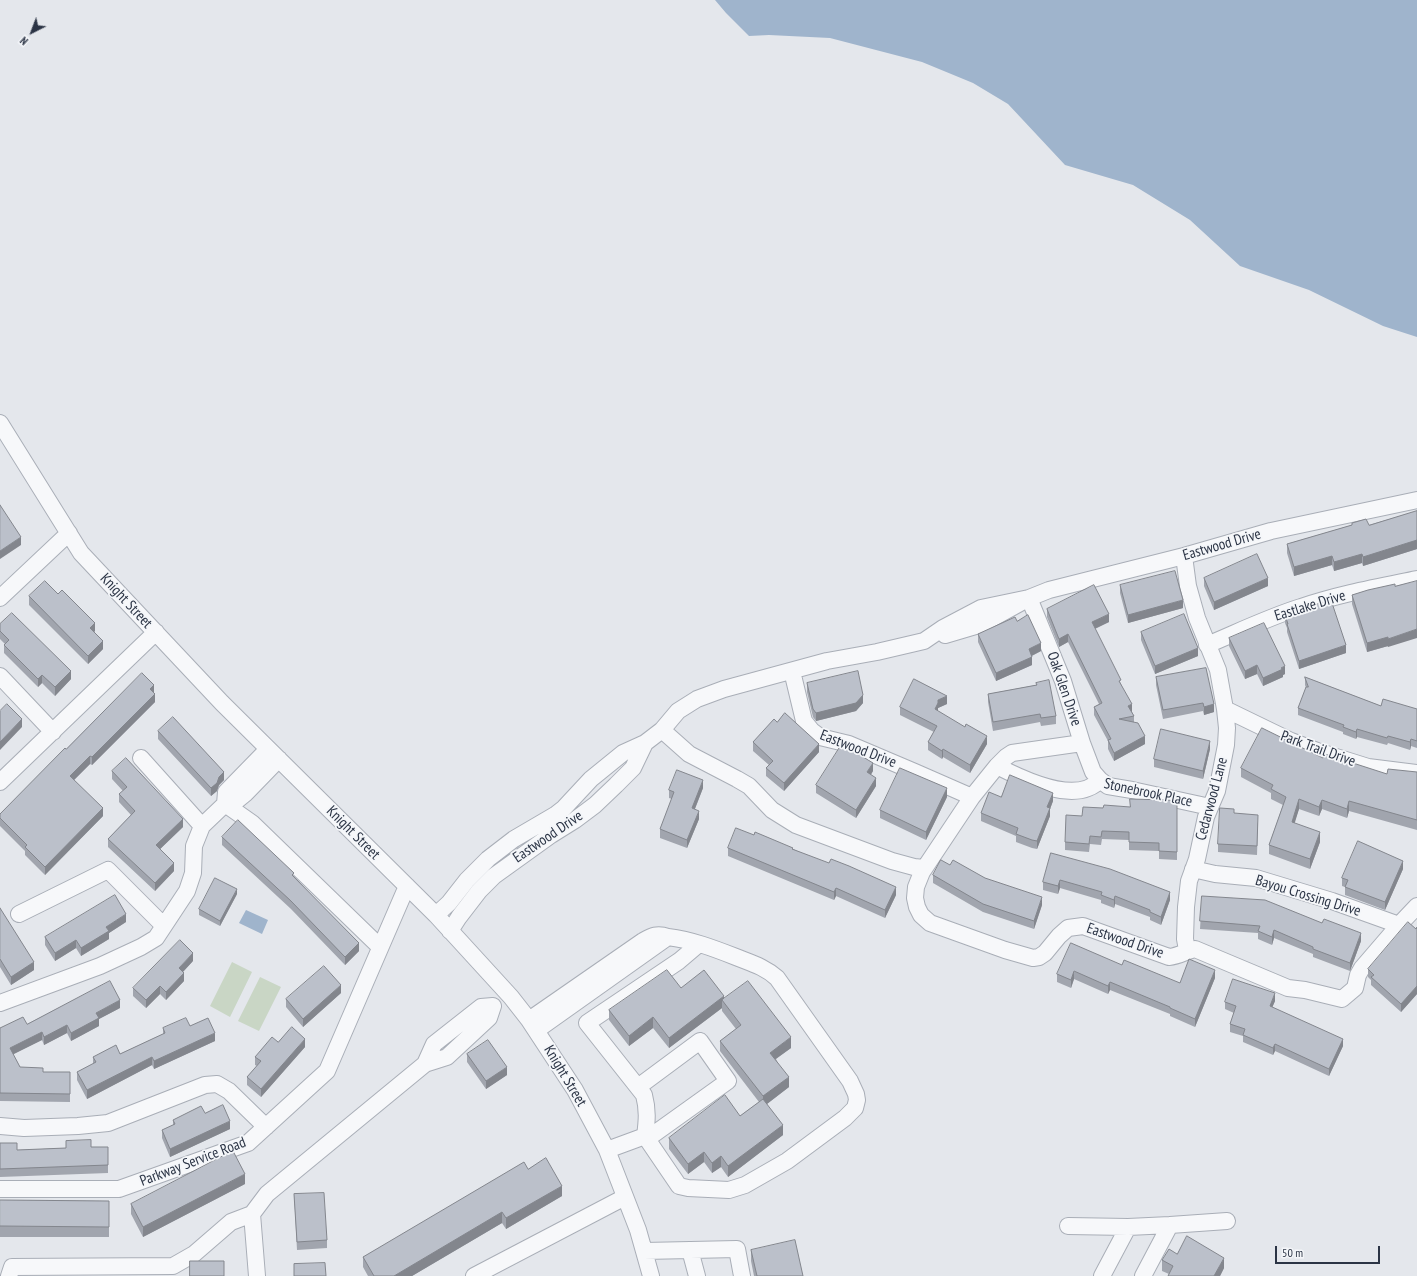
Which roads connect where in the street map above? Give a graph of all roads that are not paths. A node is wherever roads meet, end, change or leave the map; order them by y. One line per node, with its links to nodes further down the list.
1 (0, 423): 3 (street, Knight Street)
2 (1417, 500): 4 (street, Eastwood Drive)
3 (69, 533): 6 (street); 8 (street, Knight Street)
4 (1184, 556): 7 (street, Eastwood Drive); 9 (street, Cedarwood Lane)
5 (1417, 579): 9 (street, Eastlake Drive)
6 (0, 598)
7 (1029, 598): 10 (street, Eastwood Drive); 16 (street, Oak Glen Drive)
8 (156, 632): 14 (street); 17 (street, Knight Street)
9 (1207, 645): 12 (street, Cedarwood Lane)
10 (792, 671): 13 (street, Eastwood Drive); 23 (street, Eastwood Drive)
11 (0, 676): 14 (street)
12 (1225, 709): 20 (street, Park Trail Drive); 25 (street, Cedarwood Lane)
13 (662, 730): 15 (street, Eastwood Drive); 27 (street)
14 (52, 732): 22 (street)
15 (645, 743): 32 (street, Eastwood Drive); 35 (street, Eastwood Drive)
16 (1082, 743): 19 (street); 21 (street, Oak Glen Drive)
17 (274, 754): 24 (street); 29 (street, Knight Street)
18 (141, 758): 26 (street)
19 (997, 766): 21 (street, Stonebrook Place); 23 (street)
20 (1417, 773)
21 (1100, 780): 25 (street, Stonebrook Place)
22 (0, 782)
23 (972, 798): 27 (street, Eastwood Drive)
24 (225, 804): 26 (street); 37 (street)
25 (1210, 807): 28 (street, Cedarwood Lane)
26 (202, 826): 34 (street)
27 (924, 868): 38 (street, Eastwood Drive)
28 (1193, 869): 33 (street, Bayou Crossing Drive); 38 (street, Cedarwood Lane)
29 (407, 886): 32 (street, Knight Street); 37 (street, Parkway Service Road)
30 (1417, 906): 33 (street, Eastwood Drive)
31 (19, 914): 34 (street)
32 (436, 915): 35 (street, Knight Street)
33 (1399, 925): 38 (street, Eastwood Drive)
34 (164, 926): 41 (street)
35 (450, 931): 39 (street, Knight Street)
36 (699, 944): 40 (street); 42 (street); 47 (street)
37 (380, 947): 46 (street, Parkway Service Road)
38 (1187, 950)
39 (507, 993): 43 (street, Knight Street); 51 (street)
40 (570, 999): 42 (street); 43 (street)
41 (0, 1004)
42 (587, 1023): 44 (street)
43 (533, 1025): 48 (street, Knight Street)
44 (638, 1087): 47 (street); 47 (street)
45 (0, 1126): 46 (street)
46 (266, 1126): 49 (street, Parkway Service Road)
47 (646, 1138): 48 (street)
48 (608, 1150): 50 (street, Knight Street)
49 (0, 1189)
50 (625, 1197): 57 (street, Knight Street); 60 (street)
51 (252, 1214): 58 (street); 59 (street)
52 (1227, 1221): 54 (street)
53 (1068, 1226): 55 (street)
54 (1170, 1226): 55 (street); 65 (street)
55 (1128, 1227): 64 (street)
56 (690, 1250): 57 (street); 62 (street); 63 (street)
57 (644, 1251): 61 (street, Knight Street)
58 (9, 1276)
59 (257, 1276)
60 (474, 1276)
61 (651, 1276)
62 (697, 1276)
63 (742, 1276)
64 (1102, 1276)
65 (1143, 1276)

